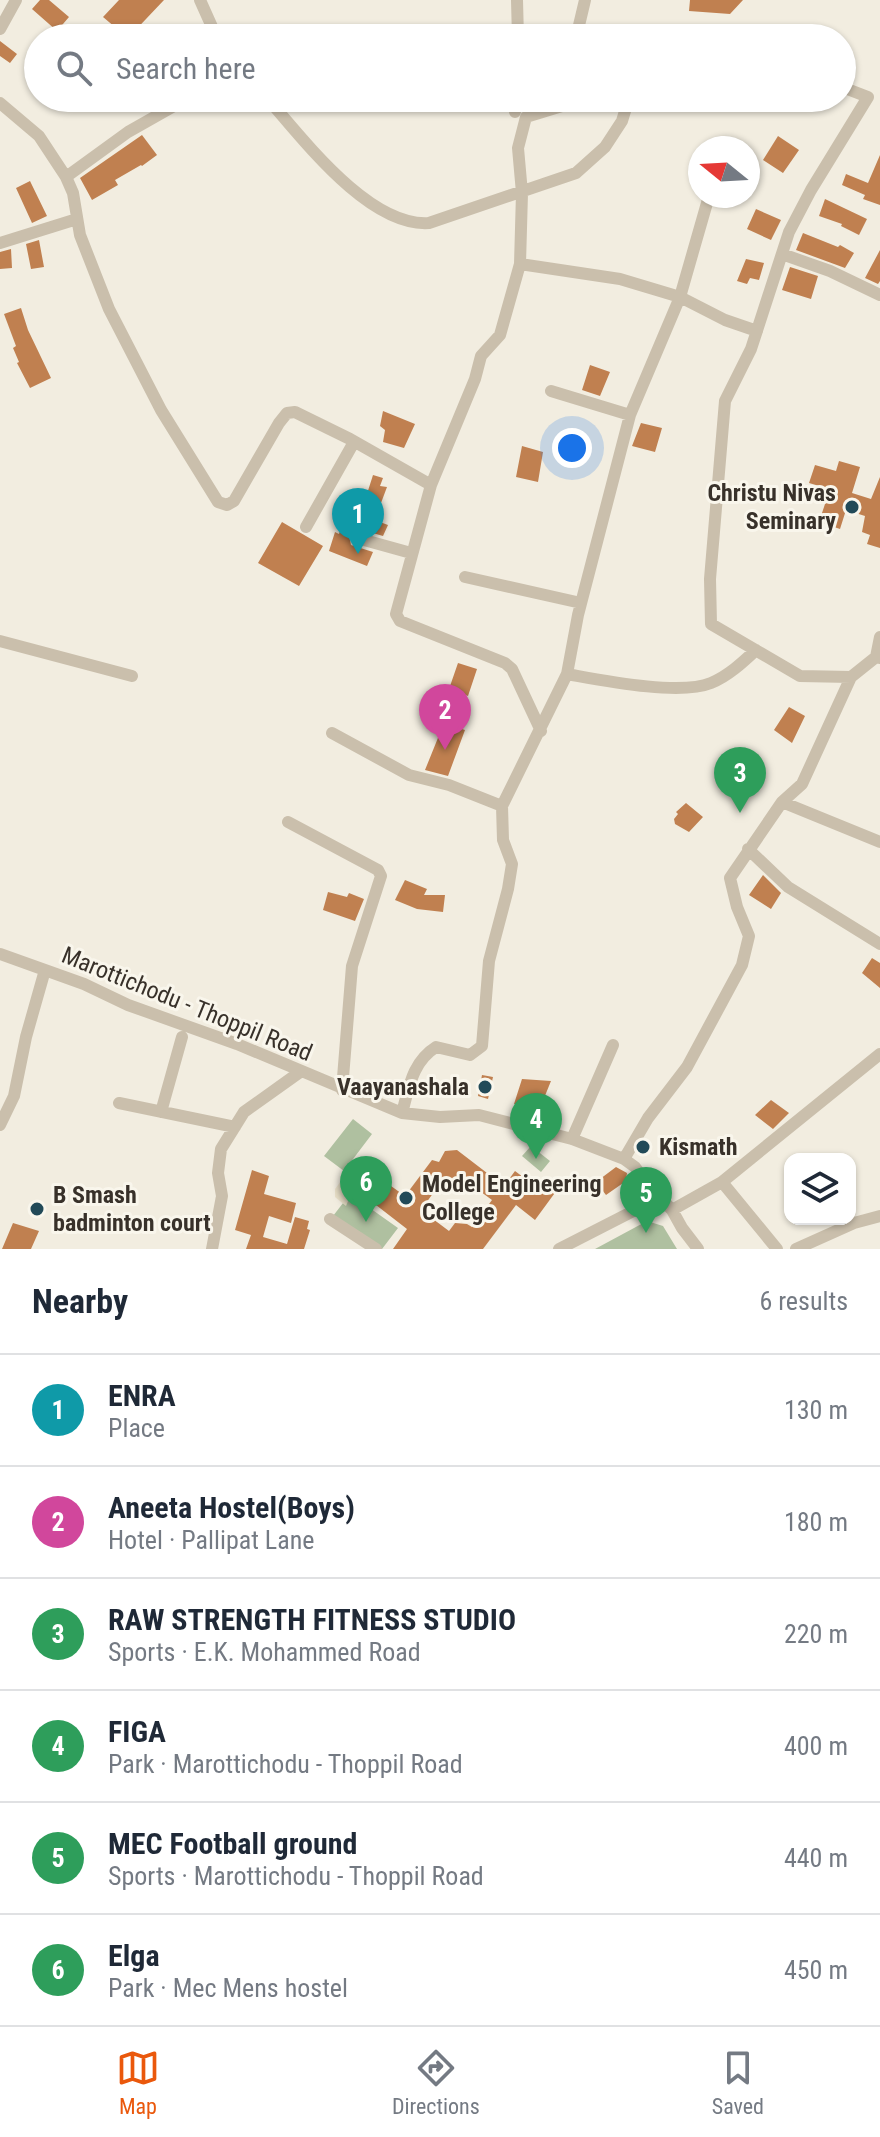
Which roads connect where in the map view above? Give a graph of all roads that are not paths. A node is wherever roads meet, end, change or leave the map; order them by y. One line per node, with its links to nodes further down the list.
1 (16, 0): 8 (street)
2 (200, 0): 5 (street)
3 (517, 0): 6 (street)
4 (585, 0): 7 (street)
5 (211, 24)
6 (518, 24)
7 (579, 24)
8 (0, 29)
9 (856, 92): 20 (street)
10 (0, 103): 15 (street)
11 (163, 112): 15 (street)
12 (279, 112): 16 (street)
13 (542, 112): 16 (street)
14 (625, 112): 16 (street)
15 (66, 177): 18 (street)
16 (522, 193): 21 (street)
17 (706, 208): 23 (street)
18 (77, 219): 19 (street); 27 (street)
19 (0, 243)
20 (782, 254): 22 (street); 24 (street)
21 (520, 264): 23 (street); 28 (street)
22 (880, 295)
23 (680, 297): 24 (street); 26 (street)
24 (757, 331): 36 (street)
25 (551, 391): 26 (street)
26 (630, 415): 33 (street)
27 (354, 442): 28 (street); 29 (street)
28 (431, 485): 31 (street)
29 (306, 527)
30 (357, 538): 31 (street)
31 (411, 553): 41 (street)
32 (465, 577): 33 (street)
33 (581, 603): 38 (street)
34 (880, 637): 37 (street)
35 (0, 641): 39 (street)
36 (756, 650): 38 (street); 40 (street)
37 (878, 658): 40 (street)
38 (567, 674): 41 (street)
39 (132, 676)
40 (851, 677): 43 (street)
41 (541, 731): 44 (street)
42 (332, 733): 44 (street)
43 (782, 802): 46 (street); 47 (street)
44 (502, 806): 58 (street)
45 (288, 822): 55 (street)
46 (880, 842)
47 (748, 849): 48 (street); 62 (street)
48 (880, 944)
49 (0, 954): 50 (street, Marottichodu - Thoppil Road)
50 (45, 970): 54 (street, Marottichodu - Thoppil Road); 59 (street)
51 (182, 1037): 57 (street)
52 (613, 1045): 61 (street)
53 (880, 1054): 63 (street)
54 (300, 1072): 55 (street, Marottichodu - Thoppil Road); 60 (street)
55 (342, 1090): 58 (street, Marottichodu - Thoppil Road)
56 (119, 1103): 57 (street)
57 (161, 1112): 60 (street)
58 (402, 1113): 61 (street, Marottichodu - Thoppil Road)
59 (0, 1125)
60 (235, 1127): 69 (street)
61 (572, 1139): 62 (street, Marottichodu - Thoppil Road)
62 (624, 1159): 64 (street, Marottichodu - Thoppil Road)
63 (722, 1182): 65 (street); 73 (street)
64 (650, 1187): 65 (street, Marottichodu - Thoppil Road); 71 (street)
65 (672, 1210): 72 (street, Marottichodu - Thoppil Road)
66 (880, 1216): 68 (street)
67 (330, 1219): 70 (street)
68 (814, 1245): 74 (street)
69 (212, 1249)
70 (376, 1249)
71 (559, 1249)
72 (698, 1249)
73 (777, 1249)
74 (796, 1249)

